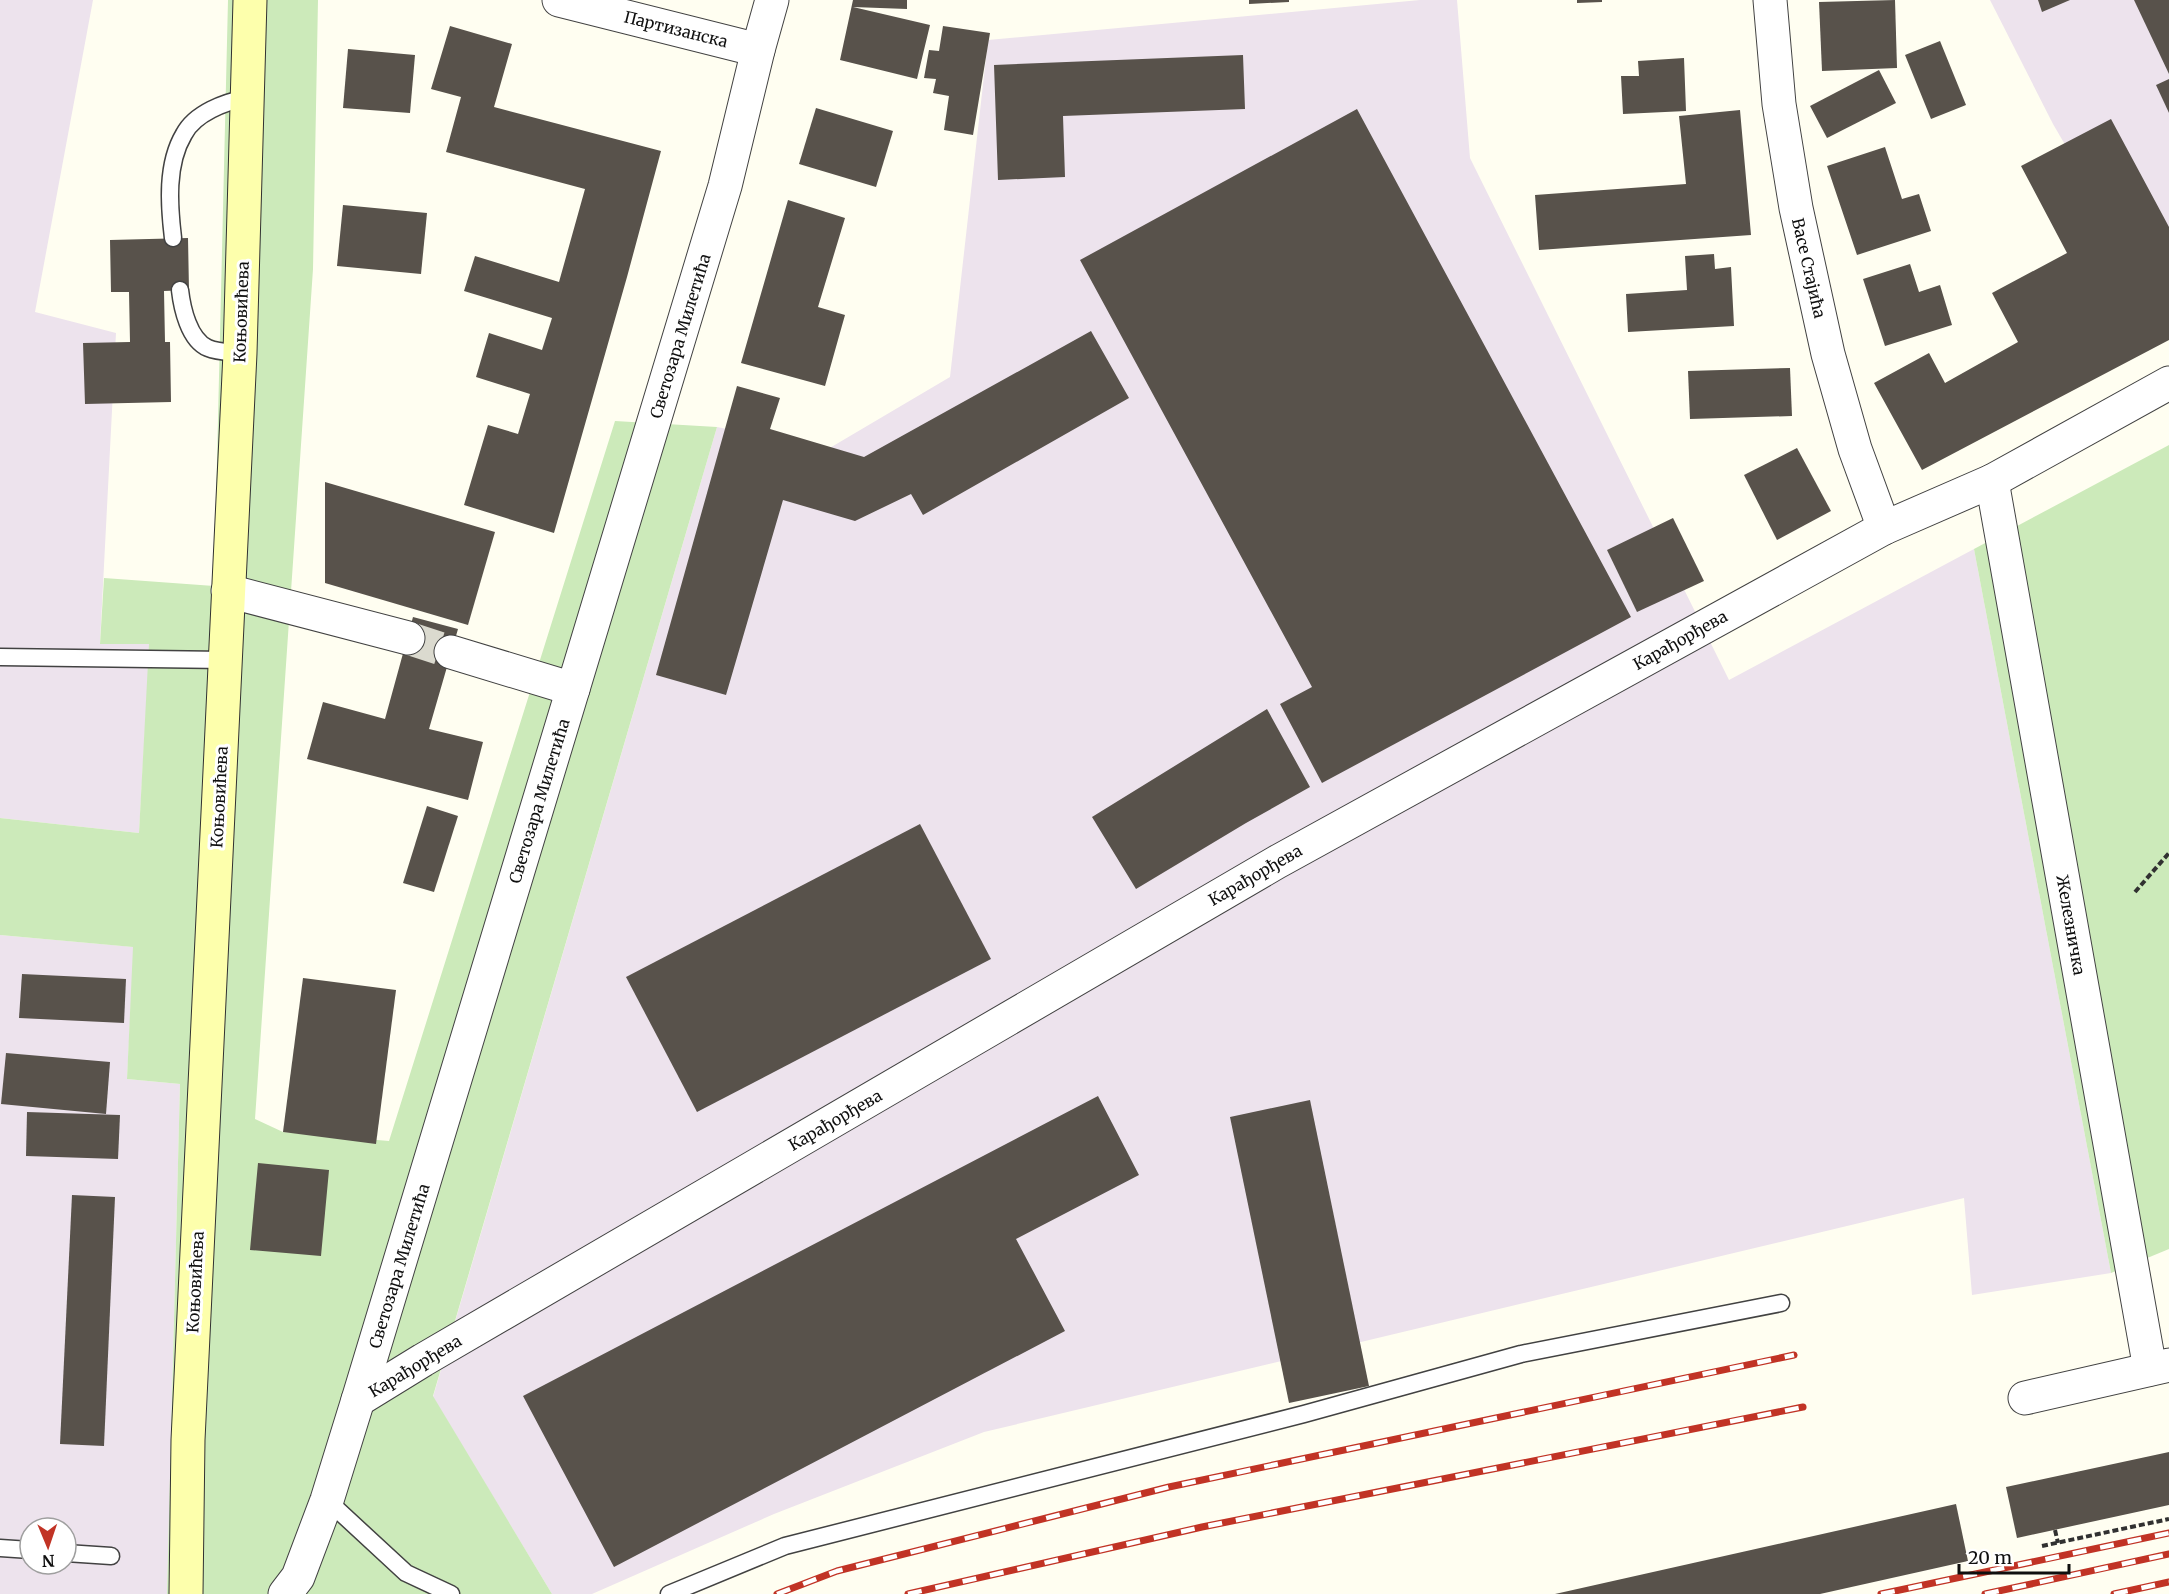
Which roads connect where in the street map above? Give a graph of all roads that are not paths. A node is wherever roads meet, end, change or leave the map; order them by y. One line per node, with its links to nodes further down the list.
1 (250, 0): 6 (main road, Коњовићева)
2 (559, 0): 5 (street, Партизанска)
3 (772, 0): 5 (street, Светозара Милетића)
4 (1770, 0): 12 (street, Васе Стајића)
5 (758, 50): 18 (street, Светозара Милетића)
6 (246, 98): 7 (lane); 9 (main road, Коњовићева)
7 (173, 238)
8 (180, 290): 9 (lane)
9 (240, 353): 13 (main road, Коњовићева)
10 (2169, 383): 11 (street, Карађорђева)
11 (1992, 481): 12 (street, Карађорђева); 20 (street, Железничка)
12 (1884, 528): 22 (street, Карађорђева)
13 (228, 591): 14 (street); 17 (main road, Коњовићева)
14 (408, 638)
15 (451, 652): 18 (street)
16 (0, 657): 17 (lane)
17 (225, 660): 28 (main road, Коњовићева)
18 (573, 689): 22 (street, Светозара Милетића)
19 (1781, 1303): 31 (lane)
20 (2160, 1367): 21 (street)
21 (2025, 1398)
22 (358, 1400): 23 (street, Светозара Милетића)
23 (327, 1500): 29 (street, Светозара Милетића); 30 (lane)
24 (0, 1548): 25 (lane)
25 (18, 1549)
26 (78, 1554): 27 (lane)
27 (111, 1556)
28 (186, 1594)
29 (285, 1594)
30 (451, 1594)
31 (669, 1594)

